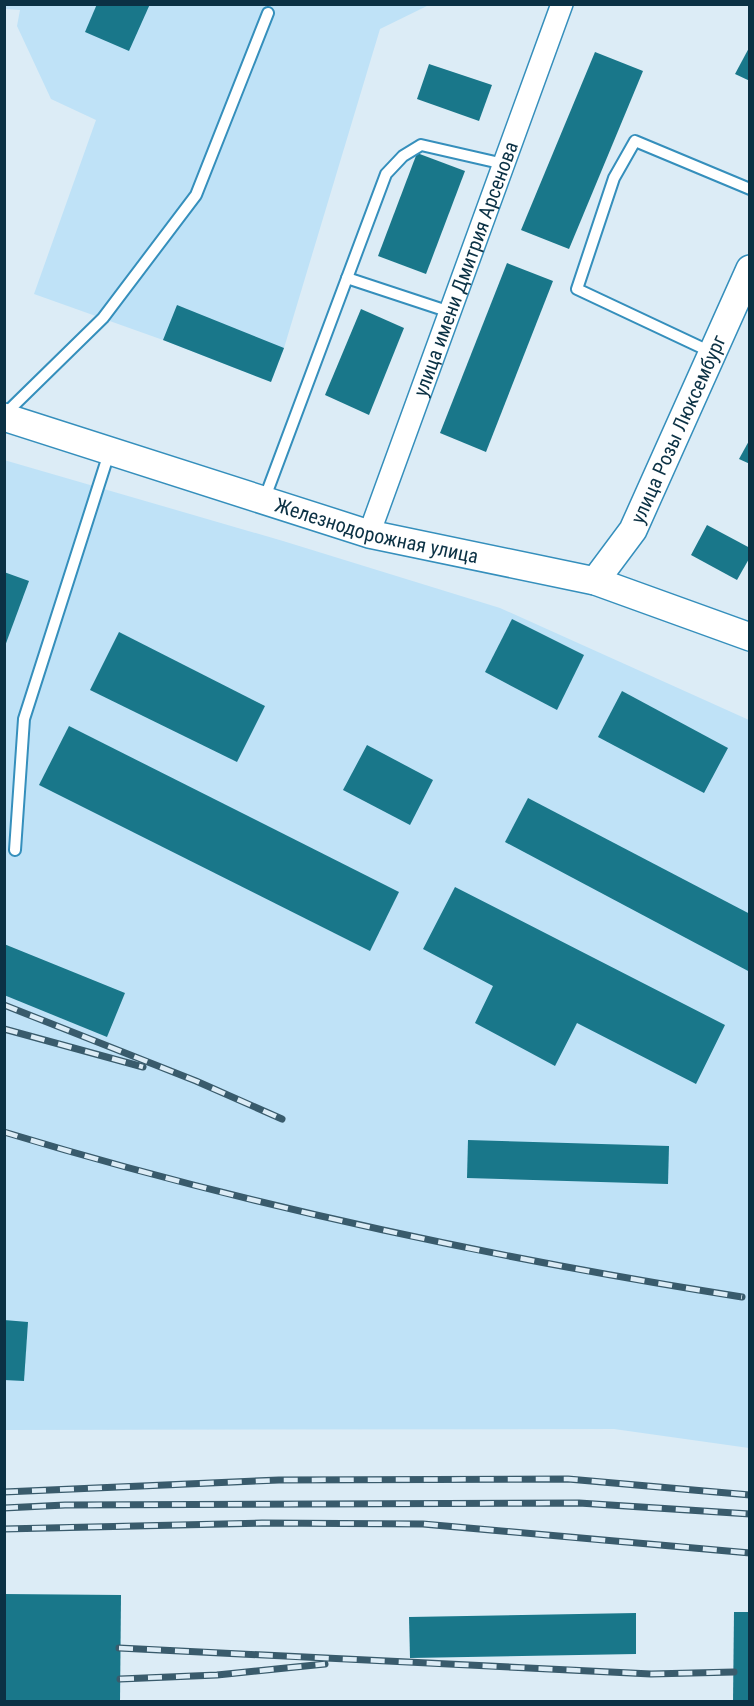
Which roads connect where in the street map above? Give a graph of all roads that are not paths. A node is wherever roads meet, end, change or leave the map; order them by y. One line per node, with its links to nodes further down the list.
1 (563, 6): 3 (street, улица имени Дмитрия Арсенова)
2 (268, 13): 9 (lane)
3 (504, 164): 6 (lane); 7 (street, улица имени Дмитрия Арсенова)
4 (750, 189): 8 (lane)
5 (750, 268): 8 (street, улица Розы Люксембург)
6 (347, 278): 7 (lane); 11 (lane)
7 (450, 312): 12 (street, улица имени Дмитрия Арсенова)
8 (711, 353): 13 (street, улица Розы Люксембург)
9 (4, 416): 10 (street, Железнодорожная улица)
10 (110, 449): 11 (street, Железнодорожная улица); 15 (lane)
11 (264, 500): 12 (street, Железнодорожная улица)
12 (369, 534): 13 (street, Железнодорожная улица)
13 (595, 581): 14 (street, Железнодорожная улица)
14 (750, 637)
15 (15, 850)

